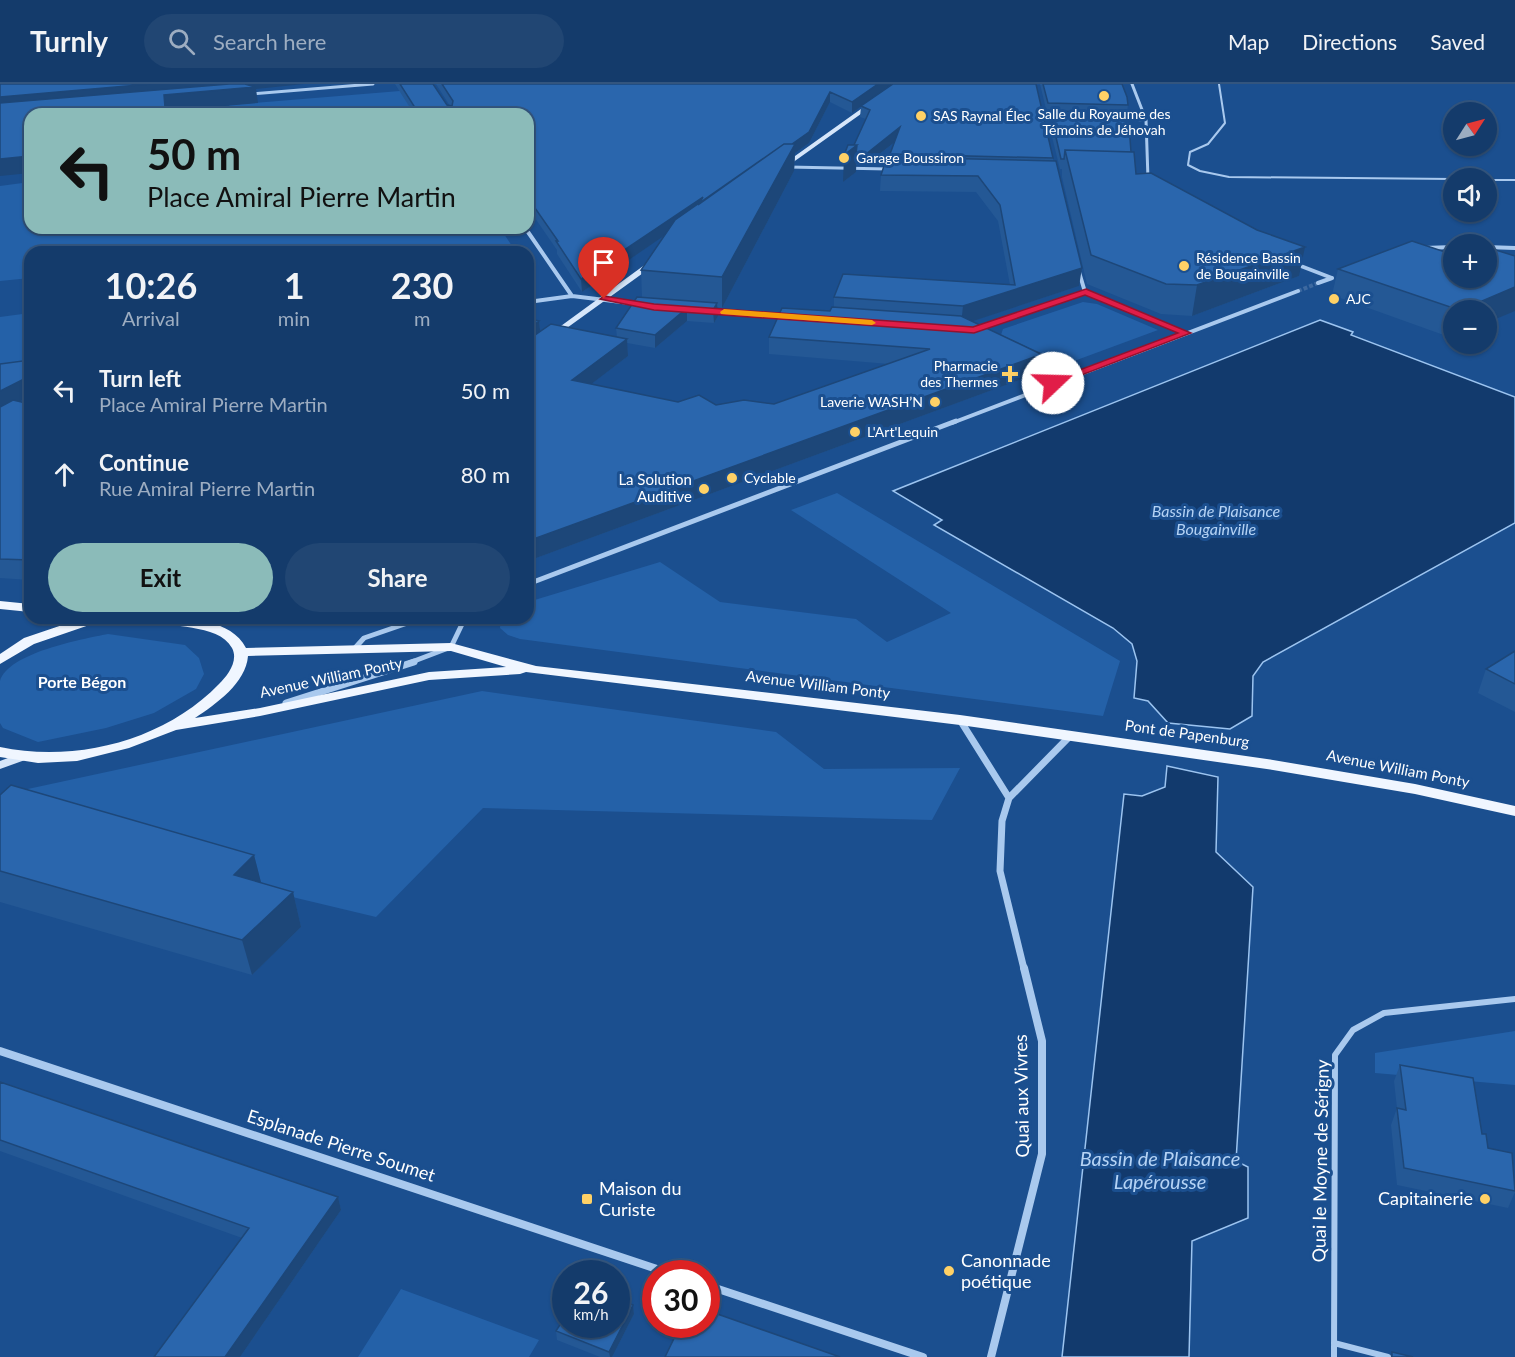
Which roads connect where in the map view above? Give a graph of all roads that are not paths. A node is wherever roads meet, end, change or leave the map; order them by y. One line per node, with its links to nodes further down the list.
1 (373, 84): 5 (street)
2 (900, 84): 8 (street)
3 (1132, 84): 7 (street)
4 (1219, 84): 12 (lane)
5 (246, 95)
6 (1113, 119): 7 (street)
7 (1146, 120): 11 (street)
8 (779, 169): 9 (street)
9 (896, 170)
10 (1140, 175): 11 (street)
11 (1147, 175): 15 (street)
12 (1443, 179)
13 (1497, 180): 14 (lane)
14 (1515, 180)
15 (1149, 183)
16 (529, 234): 27 (street)
17 (1497, 247): 19 (street)
18 (1443, 248): 20 (street)
19 (1515, 248)
20 (1422, 249)
21 (660, 258): 28 (street)
22 (1077, 262): 26 (street)
23 (1289, 262): 24 (street)
24 (1318, 283)
25 (1298, 291): 33 (street)
26 (1086, 292): 33 (street); 34 (street)
27 (572, 296): 28 (street); 29 (street)
28 (604, 299): 30 (street); 35 (street)
29 (534, 301)
30 (644, 305)
31 (710, 311): 32 (street)
32 (788, 317)
33 (1186, 333): 37 (street)
34 (984, 334)
35 (534, 350)
36 (1034, 357): 37 (street)
37 (1073, 375): 38 (street)
38 (534, 582)
39 (0, 605): 40 (main road)
40 (24, 607)
41 (73, 624): 48 (main road)
42 (210, 624): 47 (main road)
43 (405, 624): 45 (street)
44 (462, 624): 46 (street)
45 (355, 648): 46 (main road, Avenue William Ponty); 47 (main road, Avenue William Ponty)
46 (451, 648): 49 (main road, Avenue William Ponty); 50 (street)
47 (241, 652): 52 (main road)
48 (0, 660)
49 (535, 669): 50 (main road, Avenue William Ponty); 51 (main road, Avenue William Ponty)
50 (260, 712): 52 (main road, Avenue William Ponty)
51 (960, 720): 53 (main road, Avenue William Ponty); 59 (street)
52 (170, 727): 56 (main road)
53 (1071, 736): 54 (main road, Avenue William Ponty); 59 (street)
54 (1096, 739): 58 (main road, Pont de Papenburg)
55 (0, 752): 56 (main road)
56 (21, 757): 57 (street)
57 (0, 765)
58 (1273, 765): 60 (main road, Avenue William Ponty)
59 (1009, 798): 67 (street, Quai aux Vivres)
60 (1515, 811)
61 (1515, 999): 65 (lane, Quai le Moyne de Sérigny)
62 (0, 1051): 63 (street, Esplanade Pierre Soumet)
63 (642, 1264)
64 (720, 1290): 66 (street)
65 (1334, 1343): 68 (lane, Quai le Moyne de Sérigny); 69 (lane)
66 (923, 1357)
67 (991, 1357)
68 (1334, 1357)
69 (1388, 1357)

